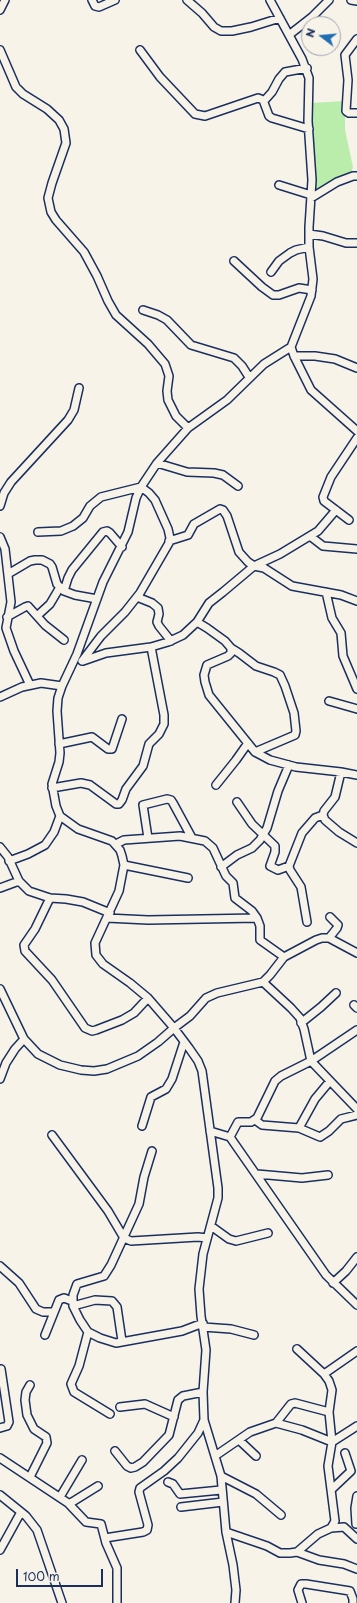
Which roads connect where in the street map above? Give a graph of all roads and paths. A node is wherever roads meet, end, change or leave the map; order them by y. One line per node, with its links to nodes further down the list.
1 (5, 0): 9 (street)
2 (92, 0): 3 (street)
3 (115, 0)
4 (187, 0): 10 (street)
5 (270, 0): 10 (street)
6 (328, 0): 11 (street)
7 (351, 0): 8 (street)
8 (357, 1)
9 (0, 10)
10 (280, 18): 11 (street)
11 (289, 35): 17 (street)
12 (357, 39): 15 (street)
13 (0, 50): 36 (street)
14 (140, 50): 18 (street)
15 (348, 50): 16 (street); 19 (street)
16 (357, 52)
17 (307, 68): 18 (street); 20 (street)
18 (264, 101): 20 (street)
19 (357, 113)
20 (309, 129): 23 (street)
21 (357, 176): 23 (street)
22 (279, 185): 23 (street)
23 (311, 196): 24 (street)
24 (309, 234): 25 (street); 26 (street)
25 (357, 243)
26 (309, 247): 28 (street); 29 (street)
27 (234, 261): 29 (street)
28 (271, 272)
29 (312, 290): 31 (street)
30 (143, 310): 34 (street)
31 (291, 347): 32 (street); 34 (street)
32 (294, 356): 33 (street); 37 (street)
33 (357, 368)
34 (249, 377): 36 (street)
35 (79, 388): 42 (street)
36 (188, 428): 39 (street)
37 (357, 431)
38 (357, 438): 43 (street)
39 (158, 463): 40 (street); 41 (street)
40 (238, 486)
41 (141, 487): 45 (street); 48 (street); 49 (street)
42 (0, 506)
43 (336, 510): 44 (street); 46 (street)
44 (349, 520)
45 (38, 532)
46 (310, 536): 50 (street); 51 (street)
47 (0, 537): 52 (street)
48 (170, 541): 51 (street); 55 (street)
49 (122, 547): 53 (street); 56 (street)
50 (357, 549)
51 (254, 566): 54 (street); 60 (street)
52 (5, 571): 53 (street); 59 (street)
53 (62, 589): 56 (street); 58 (street)
54 (326, 592): 57 (street); 69 (street)
55 (137, 597): 62 (street); 65 (street)
56 (97, 599): 66 (street)
57 (357, 601)
58 (37, 616): 59 (street); 61 (street)
59 (8, 617): 67 (street)
60 (197, 622): 62 (street); 64 (street)
61 (64, 640)
62 (171, 641): 63 (street)
63 (151, 647): 65 (street); 81 (street)
64 (231, 648): 74 (street); 76 (street)
65 (82, 661): 66 (street)
66 (72, 667): 68 (street)
67 (30, 685): 68 (street); 70 (street)
68 (62, 686): 75 (street)
69 (357, 690)
70 (0, 697)
71 (329, 701): 72 (street)
72 (357, 709)
73 (122, 719): 75 (street)
74 (248, 743): 76 (street); 80 (street)
75 (59, 744): 81 (street)
76 (255, 752): 77 (street)
77 (289, 765): 78 (street); 85 (street)
78 (342, 772): 79 (street); 83 (street)
79 (357, 775)
80 (216, 785)
81 (52, 788): 84 (street)
82 (237, 802): 85 (street)
83 (324, 815): 88 (street); 93 (street)
84 (60, 816): 89 (street); 91 (street)
85 (264, 835): 93 (street); 94 (street)
86 (148, 838): 87 (street); 87 (street); 89 (street)
87 (192, 838): 94 (street)
88 (357, 843)
89 (116, 844): 92 (street)
90 (2, 852): 91 (street)
91 (10, 861): 96 (street)
92 (124, 865): 95 (street); 99 (street)
93 (289, 866): 102 (street)
94 (221, 867): 101 (street)
95 (188, 878)
96 (19, 881): 97 (street); 98 (street)
97 (0, 888)
98 (50, 898): 99 (street); 109 (street)
99 (108, 916): 101 (street); 109 (street)
100 (330, 917): 103 (street)
101 (257, 918): 105 (street)
102 (306, 922)
103 (329, 938): 104 (street); 105 (street)
104 (357, 953)
105 (284, 957): 106 (street)
106 (263, 982): 110 (street); 111 (street)
107 (0, 990): 113 (street)
108 (336, 993): 110 (street)
109 (148, 998): 111 (street)
110 (301, 1023): 115 (street)
111 (174, 1028): 113 (street); 114 (street)
112 (357, 1030): 115 (street)
113 (24, 1039): 116 (street)
114 (184, 1042): 121 (street); 123 (street)
115 (311, 1060): 117 (street); 120 (street)
116 (0, 1079)
117 (330, 1081): 118 (street); 122 (street)
118 (357, 1109)
119 (357, 1115): 122 (street)
120 (255, 1120): 122 (street); 125 (street)
121 (142, 1126)
122 (299, 1128)
123 (210, 1131): 125 (street); 129 (street)
124 (52, 1134): 131 (street)
125 (230, 1137): 127 (street)
126 (152, 1151): 131 (street)
127 (257, 1174): 128 (street); 135 (street)
128 (328, 1175)
129 (211, 1226): 130 (street); 132 (street)
130 (268, 1233)
131 (124, 1238): 132 (street); 136 (street)
132 (207, 1238): 139 (street)
133 (357, 1257): 135 (street)
134 (0, 1266): 138 (street)
135 (333, 1283): 137 (street)
136 (73, 1303): 138 (street); 140 (street); 143 (street)
137 (357, 1305)
138 (54, 1312): 141 (street)
139 (203, 1325): 142 (street); 143 (street); 149 (street)
140 (88, 1332): 143 (street); 152 (street)
141 (45, 1335)
142 (254, 1335)
143 (122, 1341)
144 (297, 1349): 147 (street)
145 (357, 1351): 147 (street)
146 (0, 1369): 157 (street)
147 (324, 1374): 151 (street)
148 (30, 1385): 167 (street)
149 (203, 1392): 153 (street); 154 (street)
150 (120, 1407): 153 (street)
151 (329, 1412): 155 (street); 159 (street)
152 (110, 1414)
153 (174, 1416): 160 (street)
154 (204, 1420): 162 (street); 184 (street)
155 (276, 1423): 158 (street); 159 (street)
156 (357, 1426): 159 (street)
157 (0, 1428)
158 (239, 1440): 162 (street); 163 (street)
159 (332, 1442): 170 (street)
160 (115, 1451)
161 (345, 1452): 170 (street)
162 (215, 1456): 166 (street)
163 (256, 1456)
164 (0, 1458): 167 (street)
165 (82, 1460): 174 (street)
166 (221, 1476): 171 (street); 179 (street)
167 (30, 1477): 174 (street)
168 (168, 1482): 171 (street)
169 (98, 1486): 176 (street)
170 (332, 1489): 182 (street)
171 (221, 1490): 175 (street)
172 (0, 1495): 178 (street)
173 (357, 1496): 180 (street)
174 (60, 1497): 176 (street)
175 (223, 1502): 177 (street); 183 (street)
176 (69, 1504): 184 (street)
177 (181, 1507)
178 (21, 1512): 186 (street); 189 (street)
179 (281, 1515)
180 (357, 1524): 181 (street)
181 (344, 1527): 182 (street); 185 (street)
182 (331, 1528): 187 (street)
183 (226, 1532): 187 (street); 191 (street)
184 (105, 1538): 190 (street)
185 (357, 1539)
186 (0, 1550)
187 (297, 1552): 188 (street)
188 (357, 1569)
189 (62, 1603)
190 (117, 1603)
191 (235, 1603)
192 (302, 1603): 193 (street)
193 (353, 1603)

